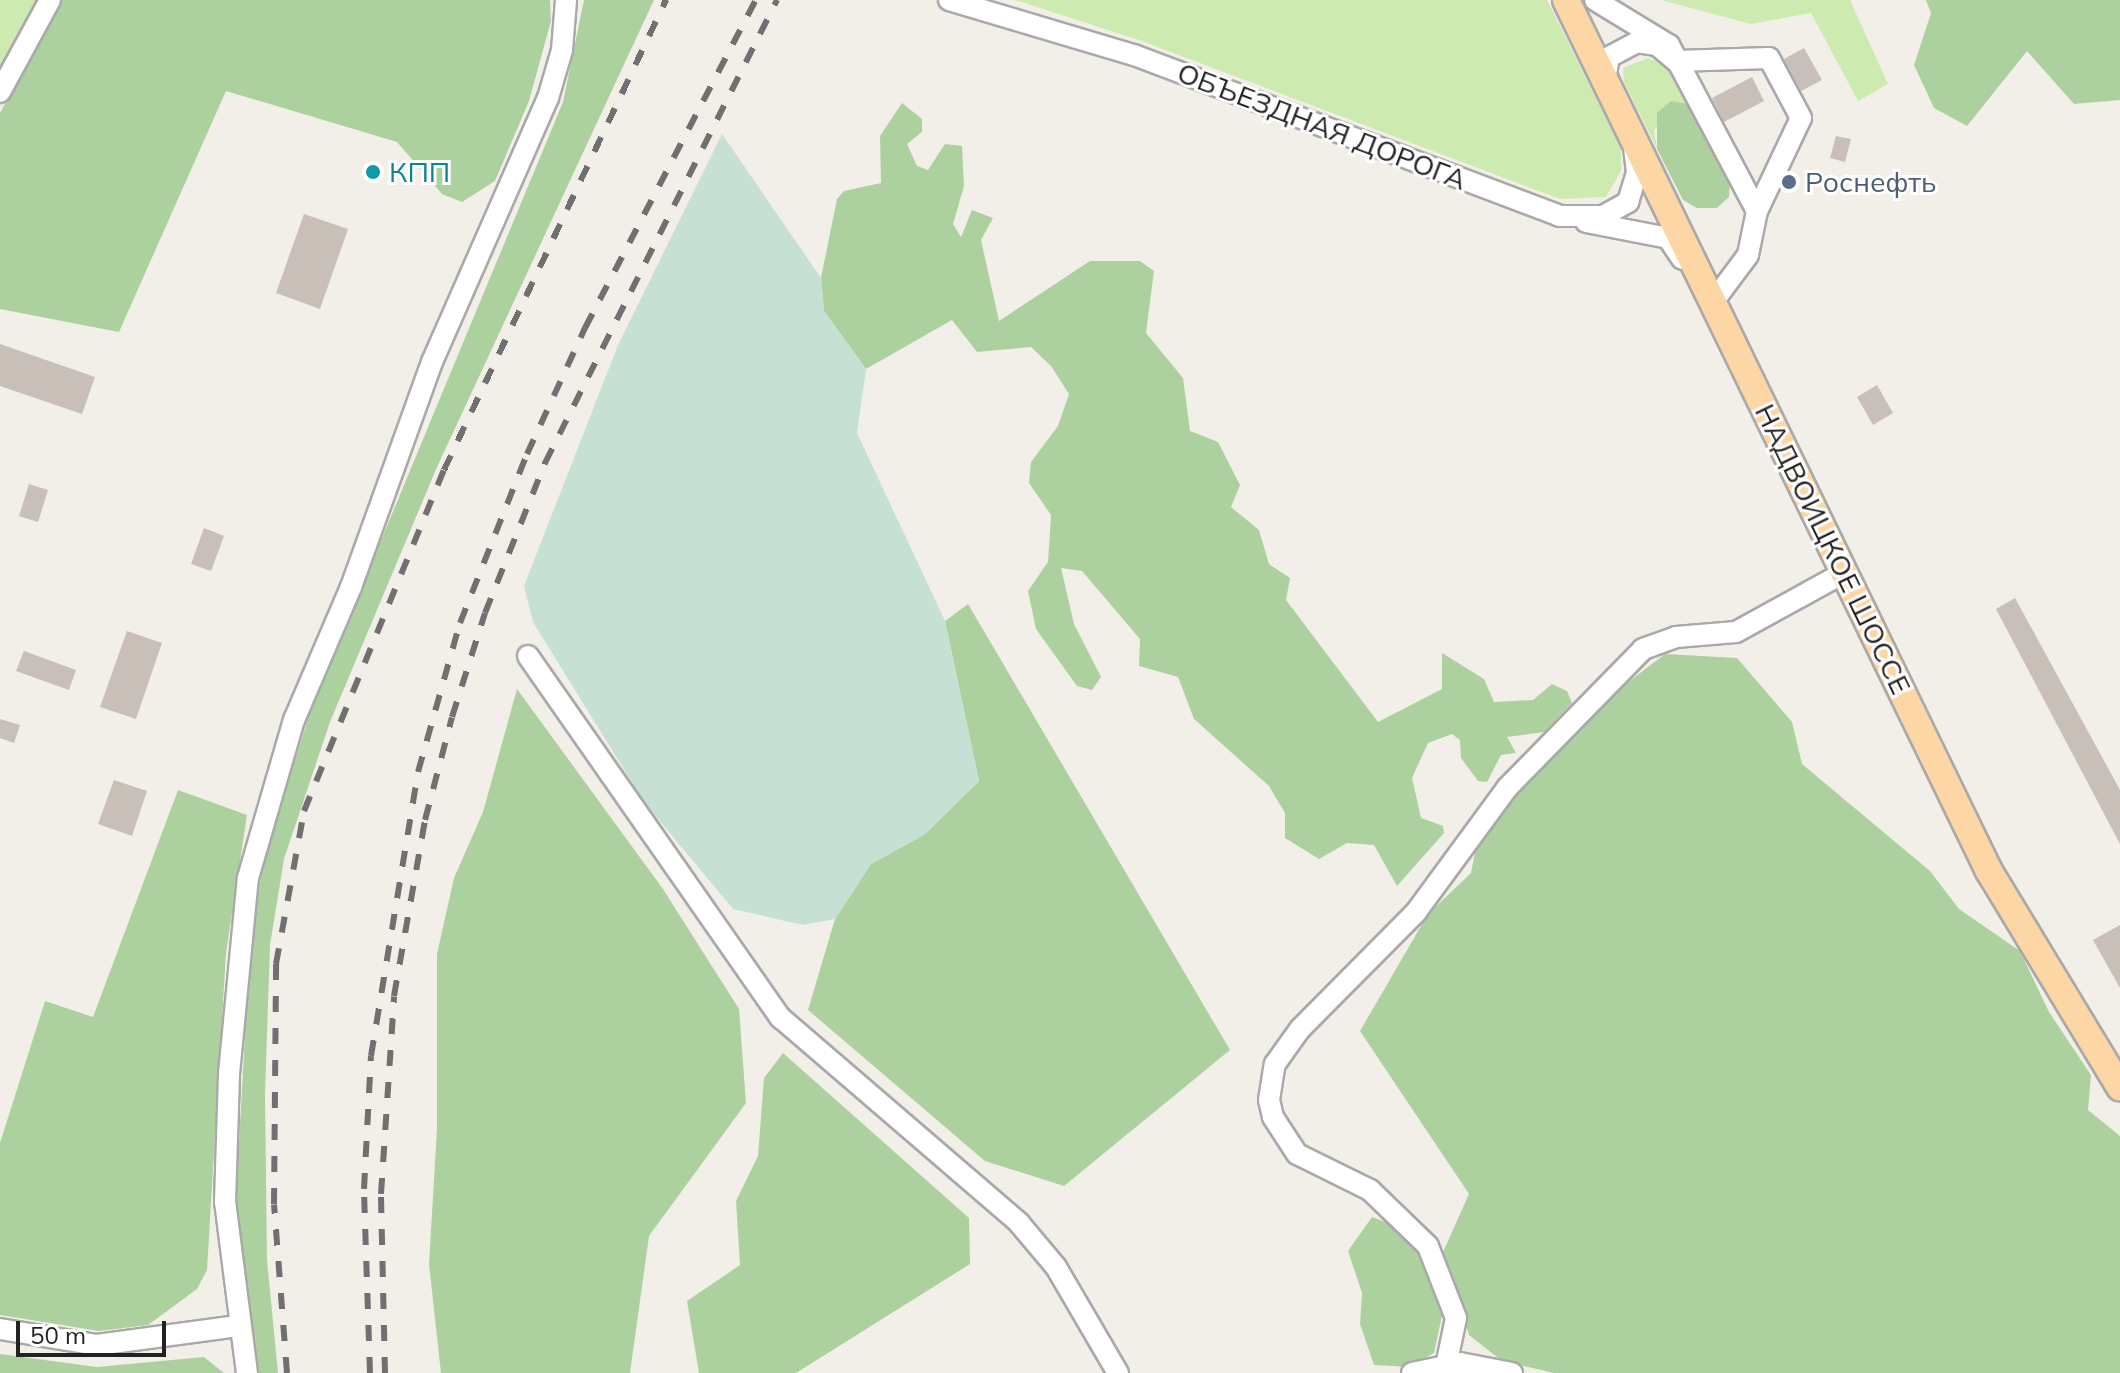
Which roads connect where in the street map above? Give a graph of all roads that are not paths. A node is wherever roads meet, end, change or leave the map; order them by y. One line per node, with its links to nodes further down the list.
1 (50, 0): 8 (street)
2 (566, 0): 16 (street)
3 (949, 0): 11 (street, ОБЪЕЗДНАЯ ДОРОГА)
4 (1566, 0): 7 (main road, НАДВОИЦКОЕ ШОССЕ)
5 (1595, 0): 6 (street)
6 (1676, 61): 7 (street); 10 (street); 10 (street)
7 (1605, 81): 9 (main road, НАДВОИЦКОЕ ШОССЕ)
8 (0, 92)
9 (1632, 136): 11 (street, ОБЪЕЗДНАЯ ДОРОГА); 12 (main road, НАДВОИЦКОЕ ШОССЕ)
10 (1757, 211): 12 (street)
11 (1559, 216): 12 (street)
12 (1713, 302): 13 (main road, НАДВОИЦКОЕ ШОССЕ)
13 (1845, 572): 15 (main road, НАДВОИЦКОЕ ШОССЕ); 18 (street)
14 (528, 656): 20 (street)
15 (2120, 1087)
16 (238, 1326): 17 (street); 19 (street)
17 (0, 1329)
18 (1446, 1366): 21 (street); 22 (street)
19 (247, 1373)
20 (1118, 1373)
21 (1412, 1373)
22 (1512, 1373)

